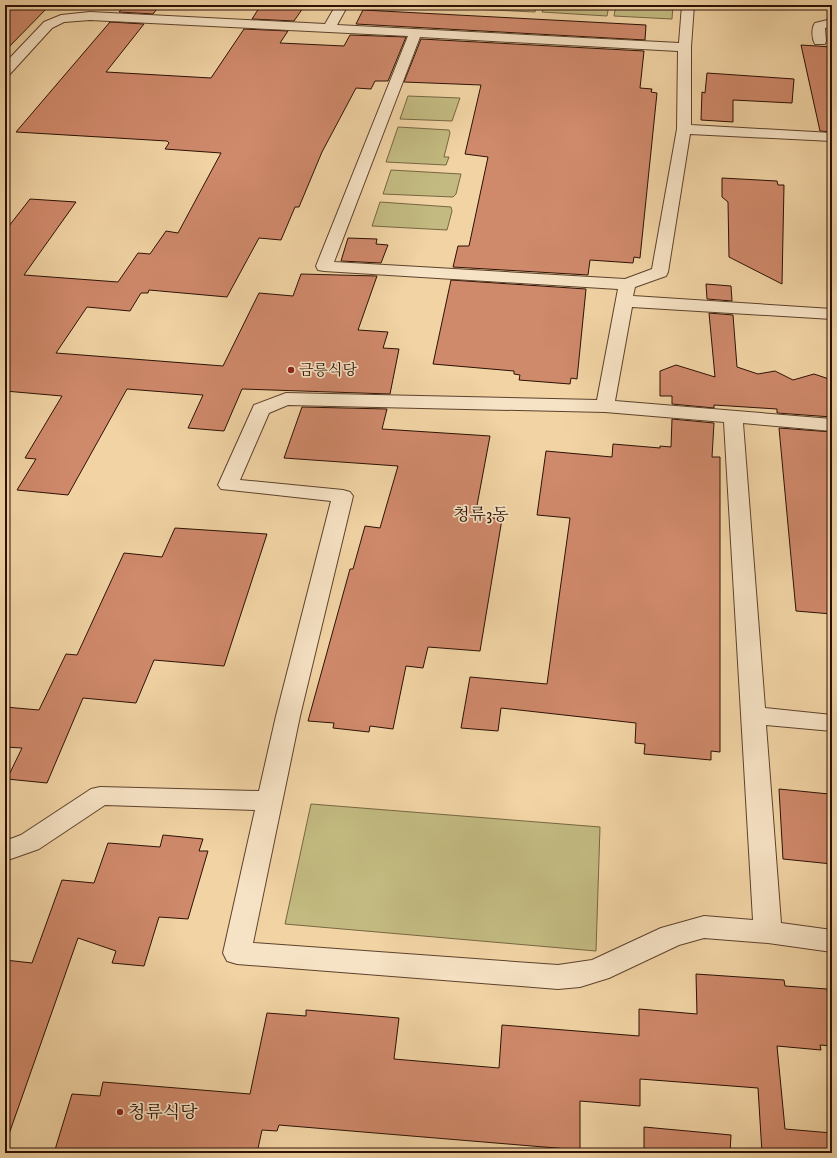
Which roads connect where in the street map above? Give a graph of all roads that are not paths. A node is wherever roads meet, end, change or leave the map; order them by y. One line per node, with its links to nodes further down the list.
1 (342, 5): 4 (street)
2 (688, 5): 7 (street)
3 (832, 23): 6 (street)
4 (329, 28): 5 (street); 8 (street)
5 (416, 32): 7 (street); 11 (street)
6 (820, 41)
7 (685, 47): 9 (street)
8 (5, 71)
9 (684, 129): 10 (street); 11 (street)
10 (832, 137)
11 (625, 292): 12 (street); 13 (street)
12 (832, 314)
13 (605, 406): 14 (street); 18 (street)
14 (733, 417): 15 (street); 16 (street)
15 (832, 425)
16 (753, 715): 17 (street); 20 (street)
17 (832, 723)
18 (270, 801): 19 (street); 20 (street)
19 (5, 851)
20 (768, 932): 21 (street)
21 (832, 941)

